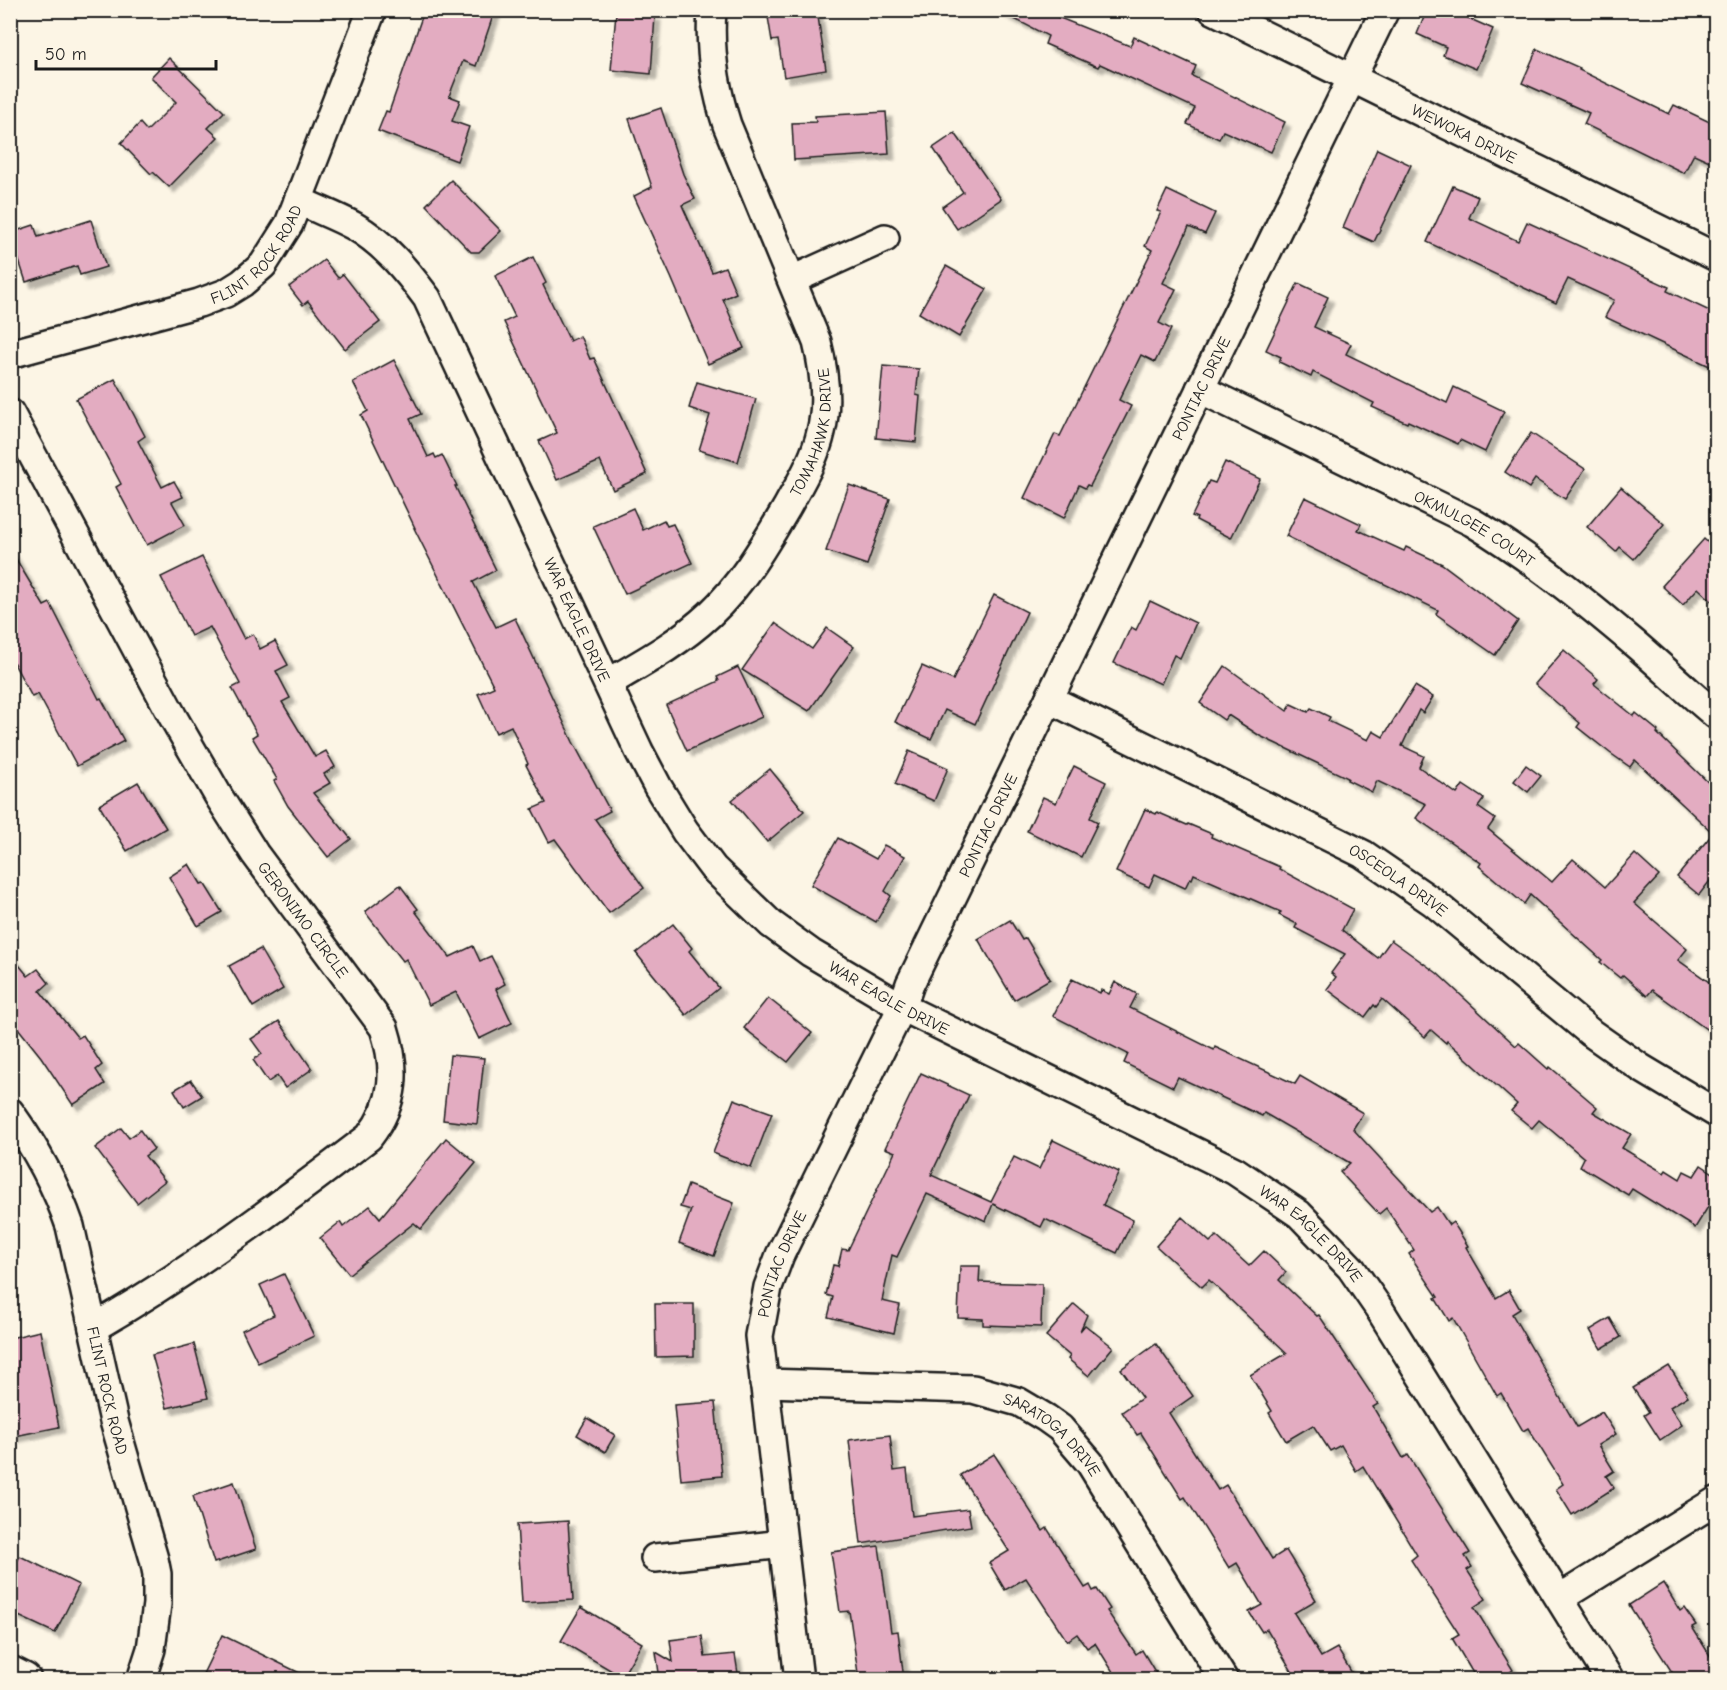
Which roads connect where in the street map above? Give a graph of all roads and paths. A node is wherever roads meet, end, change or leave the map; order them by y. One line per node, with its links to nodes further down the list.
1 (372, 10): 6 (street, FLINT ROCK ROAD)
2 (711, 10): 9 (street, TOMAHAWK DRIVE)
3 (1213, 10): 5 (street, WEWOKA DRIVE)
4 (1385, 10): 5 (street, PONTIAC DRIVE)
5 (1352, 79): 8 (street, WEWOKA DRIVE); 11 (street, PONTIAC DRIVE)
6 (298, 200): 10 (street, FLINT ROCK ROAD); 13 (street, WAR EAGLE DRIVE)
7 (885, 238): 9 (street)
8 (1716, 256)
9 (792, 280): 13 (street, TOMAHAWK DRIVE)
10 (10, 354)
11 (1200, 389): 14 (street, PONTIAC DRIVE); 15 (street, OKMULGEE COURT)
12 (10, 413): 19 (street, GERONIMO CIRCLE)
13 (608, 683): 16 (street, WAR EAGLE DRIVE)
14 (1049, 699): 16 (street, PONTIAC DRIVE); 18 (street, OSCEOLA DRIVE)
15 (1716, 715)
16 (902, 1007): 20 (street, PONTIAC DRIVE); 24 (street, WAR EAGLE DRIVE)
17 (10, 1112): 19 (street, FLINT ROCK ROAD)
18 (1716, 1113)
19 (93, 1328): 27 (street, FLINT ROCK ROAD)
20 (764, 1383): 22 (street, PONTIAC DRIVE); 29 (street, SARATOGA DRIVE)
21 (1716, 1501): 24 (street)
22 (783, 1544): 23 (street); 28 (street, PONTIAC DRIVE)
23 (655, 1558)
24 (1560, 1598): 30 (street, WAR EAGLE DRIVE)
25 (10, 1673): 26 (street)
26 (24, 1680)
27 (141, 1680)
28 (799, 1680)
29 (1224, 1680)
30 (1610, 1680)

